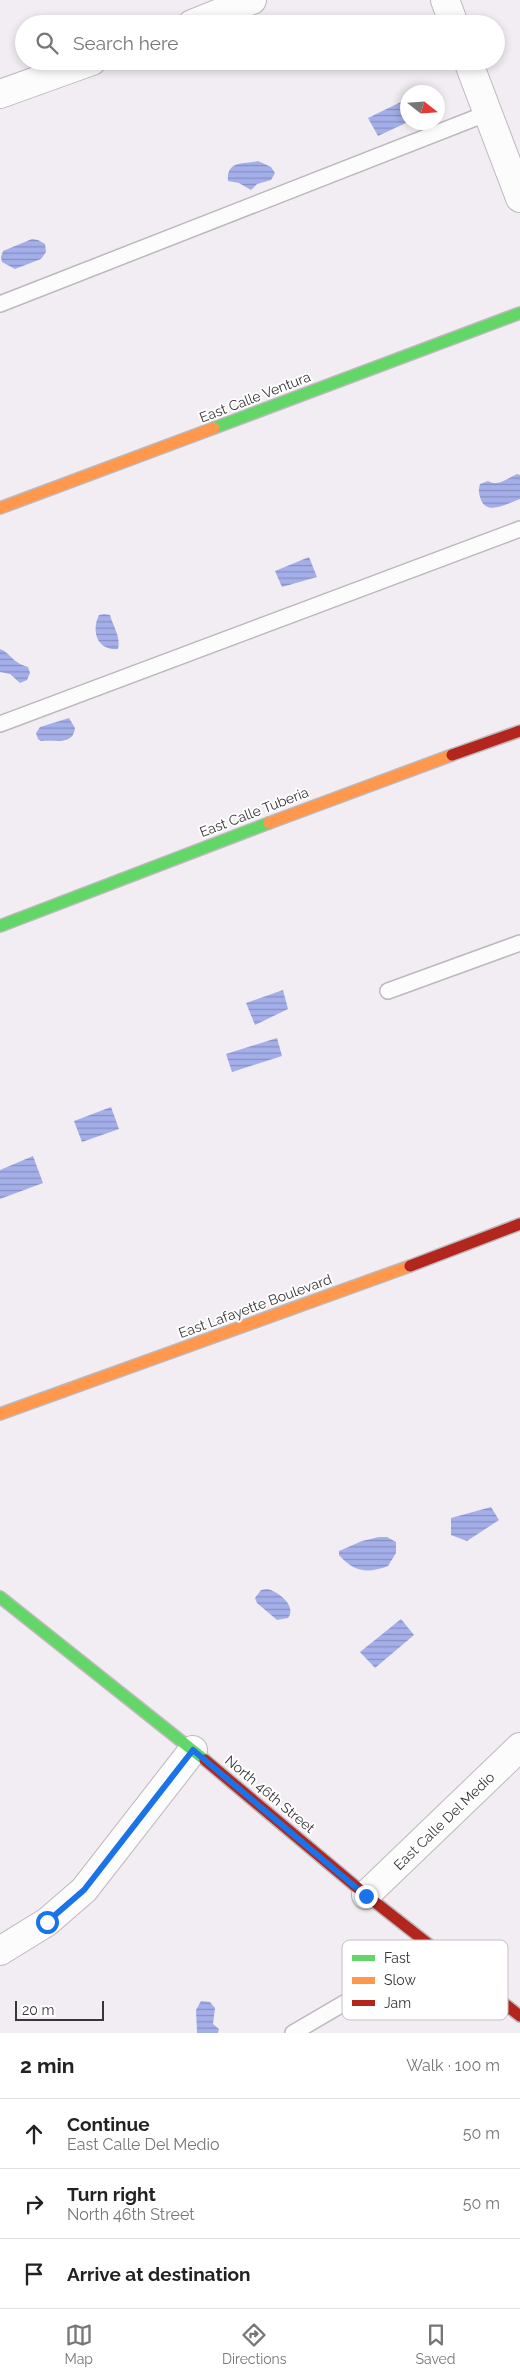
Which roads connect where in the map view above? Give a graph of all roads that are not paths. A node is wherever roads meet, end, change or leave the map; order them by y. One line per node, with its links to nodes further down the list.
1 (252, 0): 3 (street)
2 (445, 0): 4 (street)
3 (214, 15)
4 (451, 15)
5 (67, 70): 7 (street)
6 (471, 70): 8 (street)
7 (0, 94)
8 (488, 114): 9 (street); 10 (lane)
9 (520, 198)
10 (0, 304)
11 (520, 313): 12 (street, East Calle Ventura)
12 (0, 508)
13 (520, 529): 14 (lane)
14 (0, 724)
15 (520, 731): 16 (street, East Calle Tuberia)
16 (0, 926)
17 (520, 943): 18 (lane)
18 (388, 992)
19 (520, 1224): 20 (street, East Lafayette Boulevard)
20 (0, 1414)
21 (1, 1599): 23 (street, North 46th Street)
22 (520, 1747): 24 (street, East Calle Del Medio)
23 (193, 1750): 24 (street, North 46th Street); 26 (street)
24 (366, 1896): 25 (street, North 46th Street)
25 (422, 1940)
26 (0, 1951)
27 (342, 2004): 30 (lane)
28 (508, 2007): 29 (street, North 46th Street)
29 (520, 2016)
30 (293, 2033)

